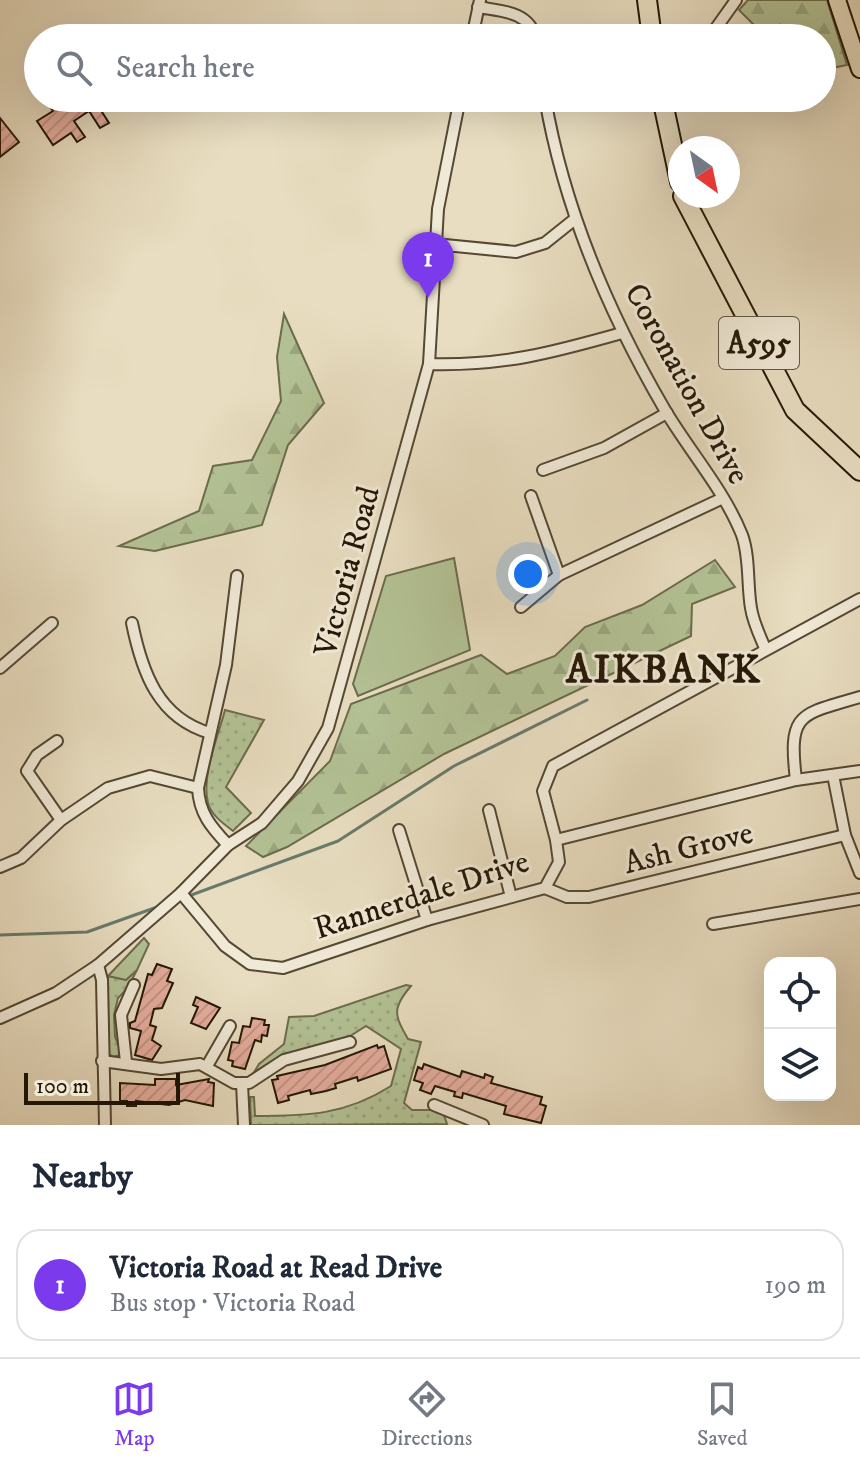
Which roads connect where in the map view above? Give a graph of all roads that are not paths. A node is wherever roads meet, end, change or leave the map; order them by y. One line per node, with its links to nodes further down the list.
1 (647, 0): 7 (highway)
2 (736, 0): 8 (street)
3 (837, 0): 9 (main road)
4 (479, 4): 5 (street); 6 (street)
5 (475, 24)
6 (528, 24)
7 (650, 24)
8 (719, 24)
9 (860, 69)
10 (457, 112): 16 (street, Victoria Road)
11 (547, 112): 15 (street, Coronation Drive)
12 (665, 112): 13 (highway)
13 (670, 136)
14 (689, 208): 21 (highway, A595)
15 (575, 219): 16 (street); 17 (street, Coronation Drive)
16 (435, 244): 18 (street, Victoria Road)
17 (622, 333): 18 (street); 19 (street, Coronation Drive)
18 (429, 364): 44 (street, Victoria Road)
19 (667, 413): 20 (street); 23 (street, Coronation Drive)
20 (543, 470)
21 (860, 471)
22 (531, 496): 24 (street)
23 (723, 498): 24 (street); 30 (street, Coronation Drive)
24 (559, 575): 27 (street)
25 (237, 576): 33 (street)
26 (860, 599): 30 (street)
27 (521, 607)
28 (52, 623): 31 (street)
29 (132, 623): 33 (street)
30 (765, 648): 43 (street)
31 (0, 668)
32 (860, 697): 37 (street)
33 (210, 733): 38 (street)
34 (57, 741): 40 (street)
35 (860, 771): 36 (street, Rannerdale Drive)
36 (833, 775): 37 (street, Rannerdale Drive); 42 (street)
37 (796, 780): 43 (street, Rannerdale Drive)
38 (198, 788): 40 (street); 44 (street)
39 (489, 810): 49 (street)
40 (61, 820): 45 (street)
41 (399, 830): 51 (street)
42 (845, 835): 46 (street); 47 (street, Ash Grove)
43 (556, 840): 47 (street, Rannerdale Drive)
44 (228, 845): 48 (street, Victoria Road)
45 (0, 867)
46 (860, 873)
47 (545, 888): 49 (street, Rannerdale Drive)
48 (181, 893): 51 (street, Rannerdale Drive); 53 (street, Victoria Road)
49 (511, 897): 51 (street, Rannerdale Drive)
50 (860, 899): 52 (street)
51 (427, 920)
52 (713, 924)
53 (98, 965): 55 (street, Victoria Road); 58 (street)
54 (134, 985): 59 (street)
55 (0, 1018)
56 (230, 1026): 60 (street)
57 (350, 1042): 61 (street)
58 (102, 1061): 59 (street); 64 (street)
59 (126, 1062): 60 (street)
60 (207, 1066): 61 (street)
61 (242, 1084): 65 (street)
62 (434, 1105): 63 (street)
63 (457, 1120): 66 (street)
64 (105, 1125)
65 (244, 1125)
66 (483, 1125)

